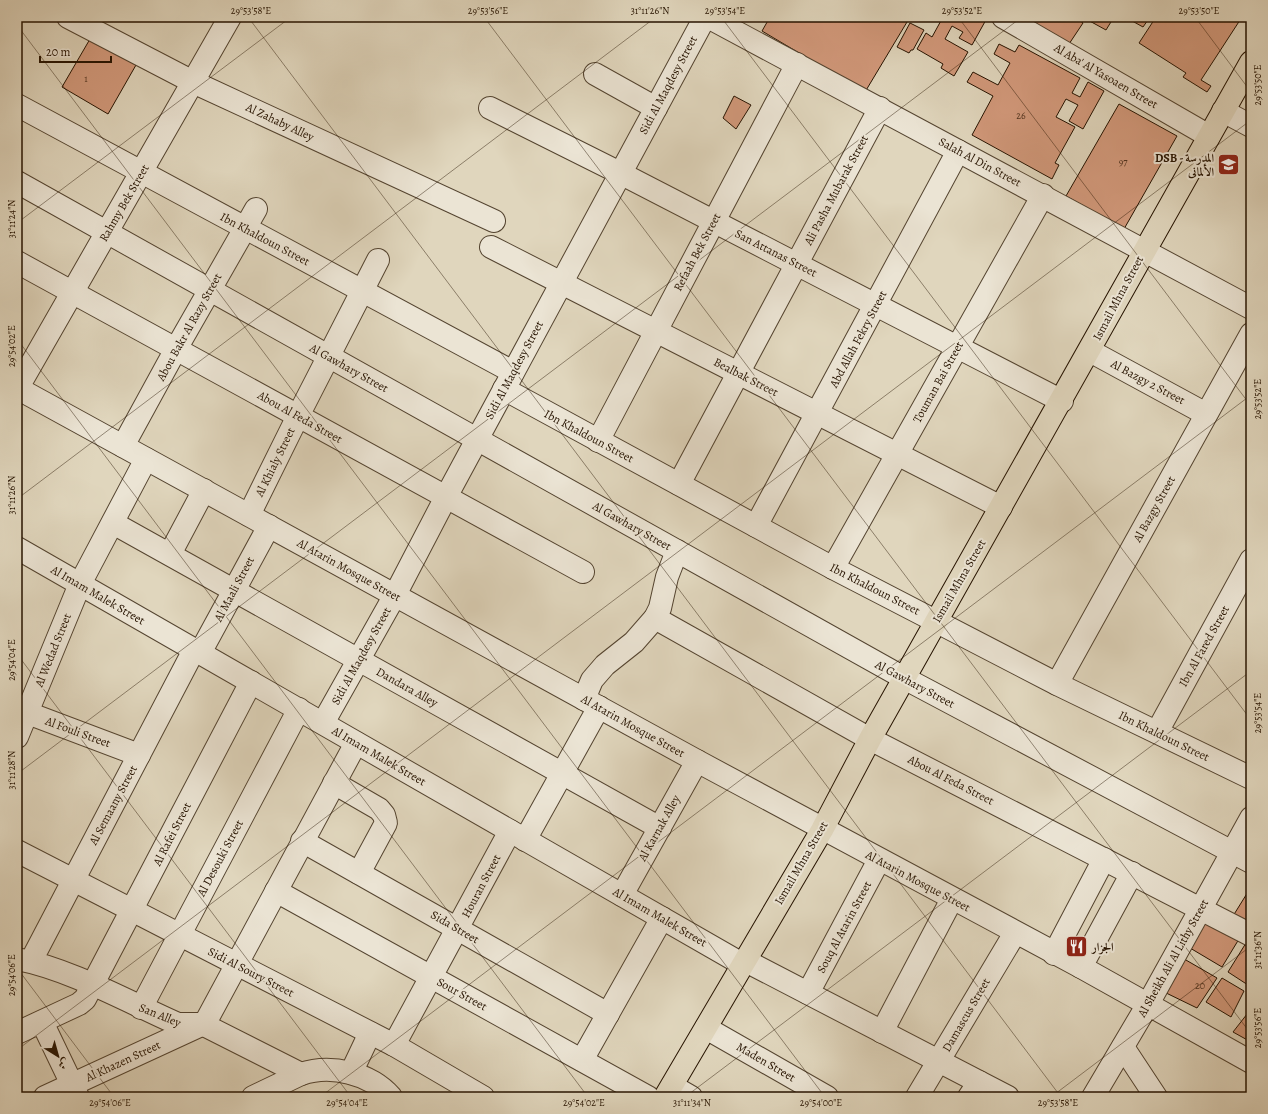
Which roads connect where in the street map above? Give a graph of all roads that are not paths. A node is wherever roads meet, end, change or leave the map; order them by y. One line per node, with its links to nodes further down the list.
1 (68, 17): 5 (street, Al Zahaby Alley)
2 (230, 17): 9 (street, Rahmy Bek Street)
3 (706, 17): 7 (street, Salah Al Din Street); 12 (street, Sidi Al Maqdesy Street)
4 (1003, 17): 16 (street, Al Aba' Al Yasoaen Street)
5 (95, 23): 9 (street, Al Zahaby Alley)
6 (1251, 62): 14 (main road, Ismail Mhna Street)
7 (797, 64): 13 (street, Salah Al Din Street); 23 (street, Refaah Bek Street)
8 (595, 74): 12 (street)
9 (193, 82): 18 (street, Rahmy Bek Street); 24 (street, Al Zahaby Alley)
10 (17, 105): 18 (street, Ibn Khaldoun Street)
11 (490, 108): 19 (street, San Attanas Street)
12 (656, 108): 19 (street, Sidi Al Maqdesy Street)
13 (880, 108): 17 (street, Salah Al Din Street); 31 (street, Ali Pasha Mubarak Street)
14 (1223, 111): 15 (street); 16 (main road, Ismail Mhna Street)
15 (1251, 126)
16 (1209, 136): 28 (main road, Ismail Mhna Street)
17 (958, 150): 21 (street, Salah Al Din Street); 36 (street, Abd Allah Fekry Street)
18 (141, 172): 25 (street, Ibn Khaldoun Street); 26 (street, Rahmy Bek Street)
19 (620, 173): 23 (street, San Attanas Street); 32 (street, Sidi Al Maqdesy Street)
20 (17, 182): 26 (street, Al Gawhary Street)
21 (1043, 195): 28 (street, Salah Al Din Street); 40 (street, Touman Bai Street)
22 (256, 209): 25 (street, Abou Bakr Al Razy Street)
23 (714, 221): 31 (street, San Attanas Street); 38 (street, Refaah Bek Street)
24 (494, 222)
25 (245, 228): 33 (street, Abou Bakr Al Razy Street); 34 (street, Ibn Khaldoun Street)
26 (107, 232): 33 (street, Al Gawhary Street); 35 (street, Rahmy Bek Street)
27 (491, 247): 32 (street, Bealbak Street)
28 (1144, 250): 37 (street, Salah Al Din Street); 42 (main road, Ismail Mhna Street)
29 (378, 260): 34 (street, Al Khialy Street)
30 (17, 262): 35 (street, Abou Al Feda Street)
31 (797, 264): 36 (street, San Attanas Street); 44 (street, Ali Pasha Mubarak Street)
32 (561, 283): 38 (street, Bealbak Street); 45 (street, Sidi Al Maqdesy Street)
33 (210, 289): 41 (street, Abou Bakr Al Razy Street); 43 (street, Al Gawhary Street)
34 (362, 291): 43 (street, Al Khialy Street); 45 (street, Ibn Khaldoun Street)
35 (73, 292): 41 (street, Abou Al Feda Street); 46 (street, Rahmy Bek Street)
36 (876, 305): 40 (street, San Attanas Street); 48 (street, Abd Allah Fekry Street)
37 (1251, 308)
38 (656, 331): 44 (street, Bealbak Street); 52 (street, Refaah Bek Street)
39 (1251, 334): 49 (street, Al Bazgy Street)
40 (957, 347): 47 (street, San Attanas Street); 54 (street, Touman Bai Street)
41 (176, 348): 50 (street, Abou Al Feda Street); 53 (street, Abou Bakr Al Razy Street)
42 (1090, 351): 47 (main road, Ismail Mhna Street); 49 (street, Al Bazgy 2 Street)
43 (328, 356): 50 (street, Al Khialy Street); 51 (street, Al Gawhary Street)
44 (738, 373): 48 (street, Bealbak Street); 56 (street, Ali Pasha Mubarak Street)
45 (508, 381): 51 (street, Sidi Al Maqdesy Street); 52 (street, Ibn Khaldoun Street)
46 (17, 388): 53 (street, Al Atarin Mosque Street)
47 (1062, 400): 59 (main road, Ismail Mhna Street)
48 (818, 414): 54 (street, Bealbak Street); 63 (street, Abd Allah Fekry Street)
49 (1206, 414): 80 (street, Al Bazgy Street)
50 (298, 416): 58 (street, Abou Al Feda Street); 60 (street, Al Khialy Street)
51 (477, 439): 58 (street, Sidi Al Maqdesy Street); 65 (street, Al Gawhary Street)
52 (598, 441): 56 (street, Ibn Khaldoun Street)
53 (123, 446): 55 (street, Al Atarin Mosque Street)
54 (897, 454): 59 (street, Bealbak Street); 68 (street, Touman Bai Street)
55 (146, 459): 57 (street, Al Atarin Mosque Street); 61 (street)
56 (679, 484): 63 (street, Ibn Khaldoun Street)
57 (204, 490): 60 (street, Al Atarin Mosque Street); 66 (street)
58 (446, 497): 69 (street, Abou Al Feda Street); 73 (street, Sidi Al Maqdesy Street)
59 (1001, 507): 75 (main road, Ismail Mhna Street)
60 (249, 515): 62 (street, Al Atarin Mosque Street)
61 (113, 523): 66 (street, Dandara Alley); 70 (street)
62 (269, 526): 71 (street, Al Maali Street); 73 (street, Al Atarin Mosque Street)
63 (756, 526): 68 (street, Ibn Khaldoun Street)
64 (17, 548): 70 (street, Al Imam Malek Street)
65 (677, 551): 74 (street); 78 (street, Al Gawhary Street)
66 (170, 554): 71 (street, Dandara Alley)
67 (1251, 560): 72 (street, Ibn Al Fared Street)
68 (833, 568): 75 (street, Ibn Khaldoun Street)
69 (583, 572)
70 (80, 584): 76 (street, Al Imam Malek Street); 83 (street, Al Wedad Street)
71 (234, 590): 76 (street, Al Maali Street); 77 (street, Dandara Alley)
72 (1244, 590): 85 (street, Ibn Al Fared Street)
73 (395, 595): 77 (street, Sidi Al Maqdesy Street); 81 (street, Al Atarin Mosque Street)
74 (655, 618): 81 (street, Houran Street); 87 (street, Abou Al Feda Street)
75 (936, 621): 78 (main road, Ismail Mhna Street); 80 (street, Ibn Khaldoun Street)
76 (197, 651): 79 (street, Al Imam Malek Street); 89 (street, Al Semaany Street)
77 (359, 660): 84 (street, Sidi Al Maqdesy Street); 91 (street, Dandara Alley)
78 (904, 678): 87 (main road, Ismail Mhna Street); 100 (street, Al Gawhary Street)
79 (251, 682): 82 (street, Al Imam Malek Street); 111 (street, Al Rafei Street)
80 (1057, 684): 85 (street, Ibn Khaldoun Street)
81 (592, 703): 90 (street, Al Atarin Mosque Street); 91 (street, Houran Street)
82 (299, 709): 84 (street, Al Imam Malek Street); 115 (street, Al Desouki Street)
83 (22, 711): 86 (street, Al Wedad Street); 89 (street, Al Fouli Street)
84 (323, 723): 88 (street, Al Imam Malek Street)
85 (1157, 732): 92 (street, Ibn Khaldoun Street)
86 (17, 737)
87 (870, 739): 96 (main road, Ismail Mhna Street); 101 (street, Abou Al Feda Street)
88 (356, 743): 93 (street); 97 (street, Al Imam Malek Street)
89 (139, 755): 106 (street, Al Semaany Street)
90 (697, 761): 95 (street, Al Karnak Alley); 96 (street, Al Atarin Mosque Street)
91 (563, 774): 95 (street, Dandara Alley); 97 (street, Houran Street)
92 (1251, 778)
93 (334, 783): 98 (street); 104 (street)
94 (1251, 818): 100 (street, Al Sheikh Ali Al Lithy Street)
95 (660, 828): 108 (street, Al Karnak Alley)
96 (822, 830): 102 (street, Al Atarin Mosque Street); 119 (main road, Ismail Mhna Street)
97 (518, 836): 108 (street, Al Imam Malek Street); 113 (street, Houran Street)
98 (302, 841): 104 (street, Sida Street); 107 (street)
99 (17, 851): 106 (street, Sidi Al Soury Street)
100 (1232, 852): 103 (street, Al Gawhary Street); 110 (street, Al Sheikh Ali Al Lithy Street)
101 (1104, 859): 105 (street, Abou Al Feda Street); 117 (street)
102 (879, 860): 109 (street, Al Atarin Mosque Street); 124 (street, Souq Al Atarin Street)
103 (1251, 862)
104 (359, 873): 113 (street, Sida Street)
105 (1132, 873): 110 (street, Abou Al Feda Street); 121 (street)
106 (74, 880): 111 (street, Sidi Al Soury Street); 118 (street, Al Semaany Street)
107 (276, 891): 120 (street); 122 (street, Sour Street)
108 (622, 895): 112 (street, Al Imam Malek Street)
109 (952, 899): 114 (street, Al Atarin Mosque Street); 131 (street)
110 (1201, 908): 116 (street, Abou Al Feda Street); 125 (street, Al Sheikh Ali Al Lithy Street)
111 (132, 910): 115 (street, Sidi Al Soury Street); 123 (street, Al Rafei Street)
112 (662, 918): 119 (street, Al Imam Malek Street); 127 (street)
113 (457, 929): 122 (street, Houran Street); 127 (street, Sida Street)
114 (1015, 933): 117 (street, Al Atarin Mosque Street); 137 (street, Damascus Street)
115 (179, 934): 120 (street, Sidi Al Soury Street); 126 (street, Al Desouki Street)
116 (1251, 935)
117 (1054, 954): 121 (street, Al Atarin Mosque Street)
118 (24, 960): 123 (street, San Alley)
119 (743, 962): 124 (street, Al Imam Malek Street); 130 (main road, Ismail Mhna Street)
120 (237, 964): 129 (street); 133 (street, Sidi Al Soury Street)
121 (1081, 967): 125 (street, Al Atarin Mosque Street)
122 (431, 977): 134 (street, Houran Street); 136 (street, Sour Street)
123 (93, 986): 126 (street, San Alley); 128 (street, Al Rafei Street)
124 (808, 993): 131 (street, Al Imam Malek Street)
125 (1148, 1004): 135 (street, Al Sheikh Ali Al Lithy Street); 138 (street, Al Atarin Mosque Street)
126 (141, 1008): 129 (street, San Alley)
127 (608, 1014): 136 (street)
128 (42, 1022): 132 (street, Al Rafei Street); 142 (street)
129 (203, 1025): 140 (street, San Alley); 142 (street, Al Khazen Street)
130 (706, 1028): 143 (main road, Ismail Mhna Street); 150 (street, Maden Street)
131 (882, 1032): 137 (street, Al Imam Malek Street)
132 (17, 1033)
133 (370, 1033): 134 (street, Sidi Al Soury Street); 139 (street)
134 (394, 1045): 147 (street, Sidi Al Soury Street)
135 (1123, 1047): 153 (street, Al Sheikh Ali Al Lithy Street); 154 (street)
136 (582, 1060): 148 (street, Sour Street)
137 (939, 1062): 141 (street, Al Imam Malek Street); 151 (street, Damascus Street)
138 (1251, 1062)
139 (351, 1073): 140 (street); 146 (street)
140 (301, 1074): 145 (street)
141 (974, 1089): 152 (street, Al Imam Malek Street)
142 (75, 1091): 144 (street, Al Khazen Street)
143 (668, 1091): 149 (street)
144 (45, 1097)
145 (254, 1097)
146 (391, 1097)
147 (483, 1097)
148 (648, 1097)
149 (691, 1097)
150 (827, 1097)
151 (916, 1097)
152 (1008, 1097)
153 (1093, 1097)
154 (1156, 1097)

